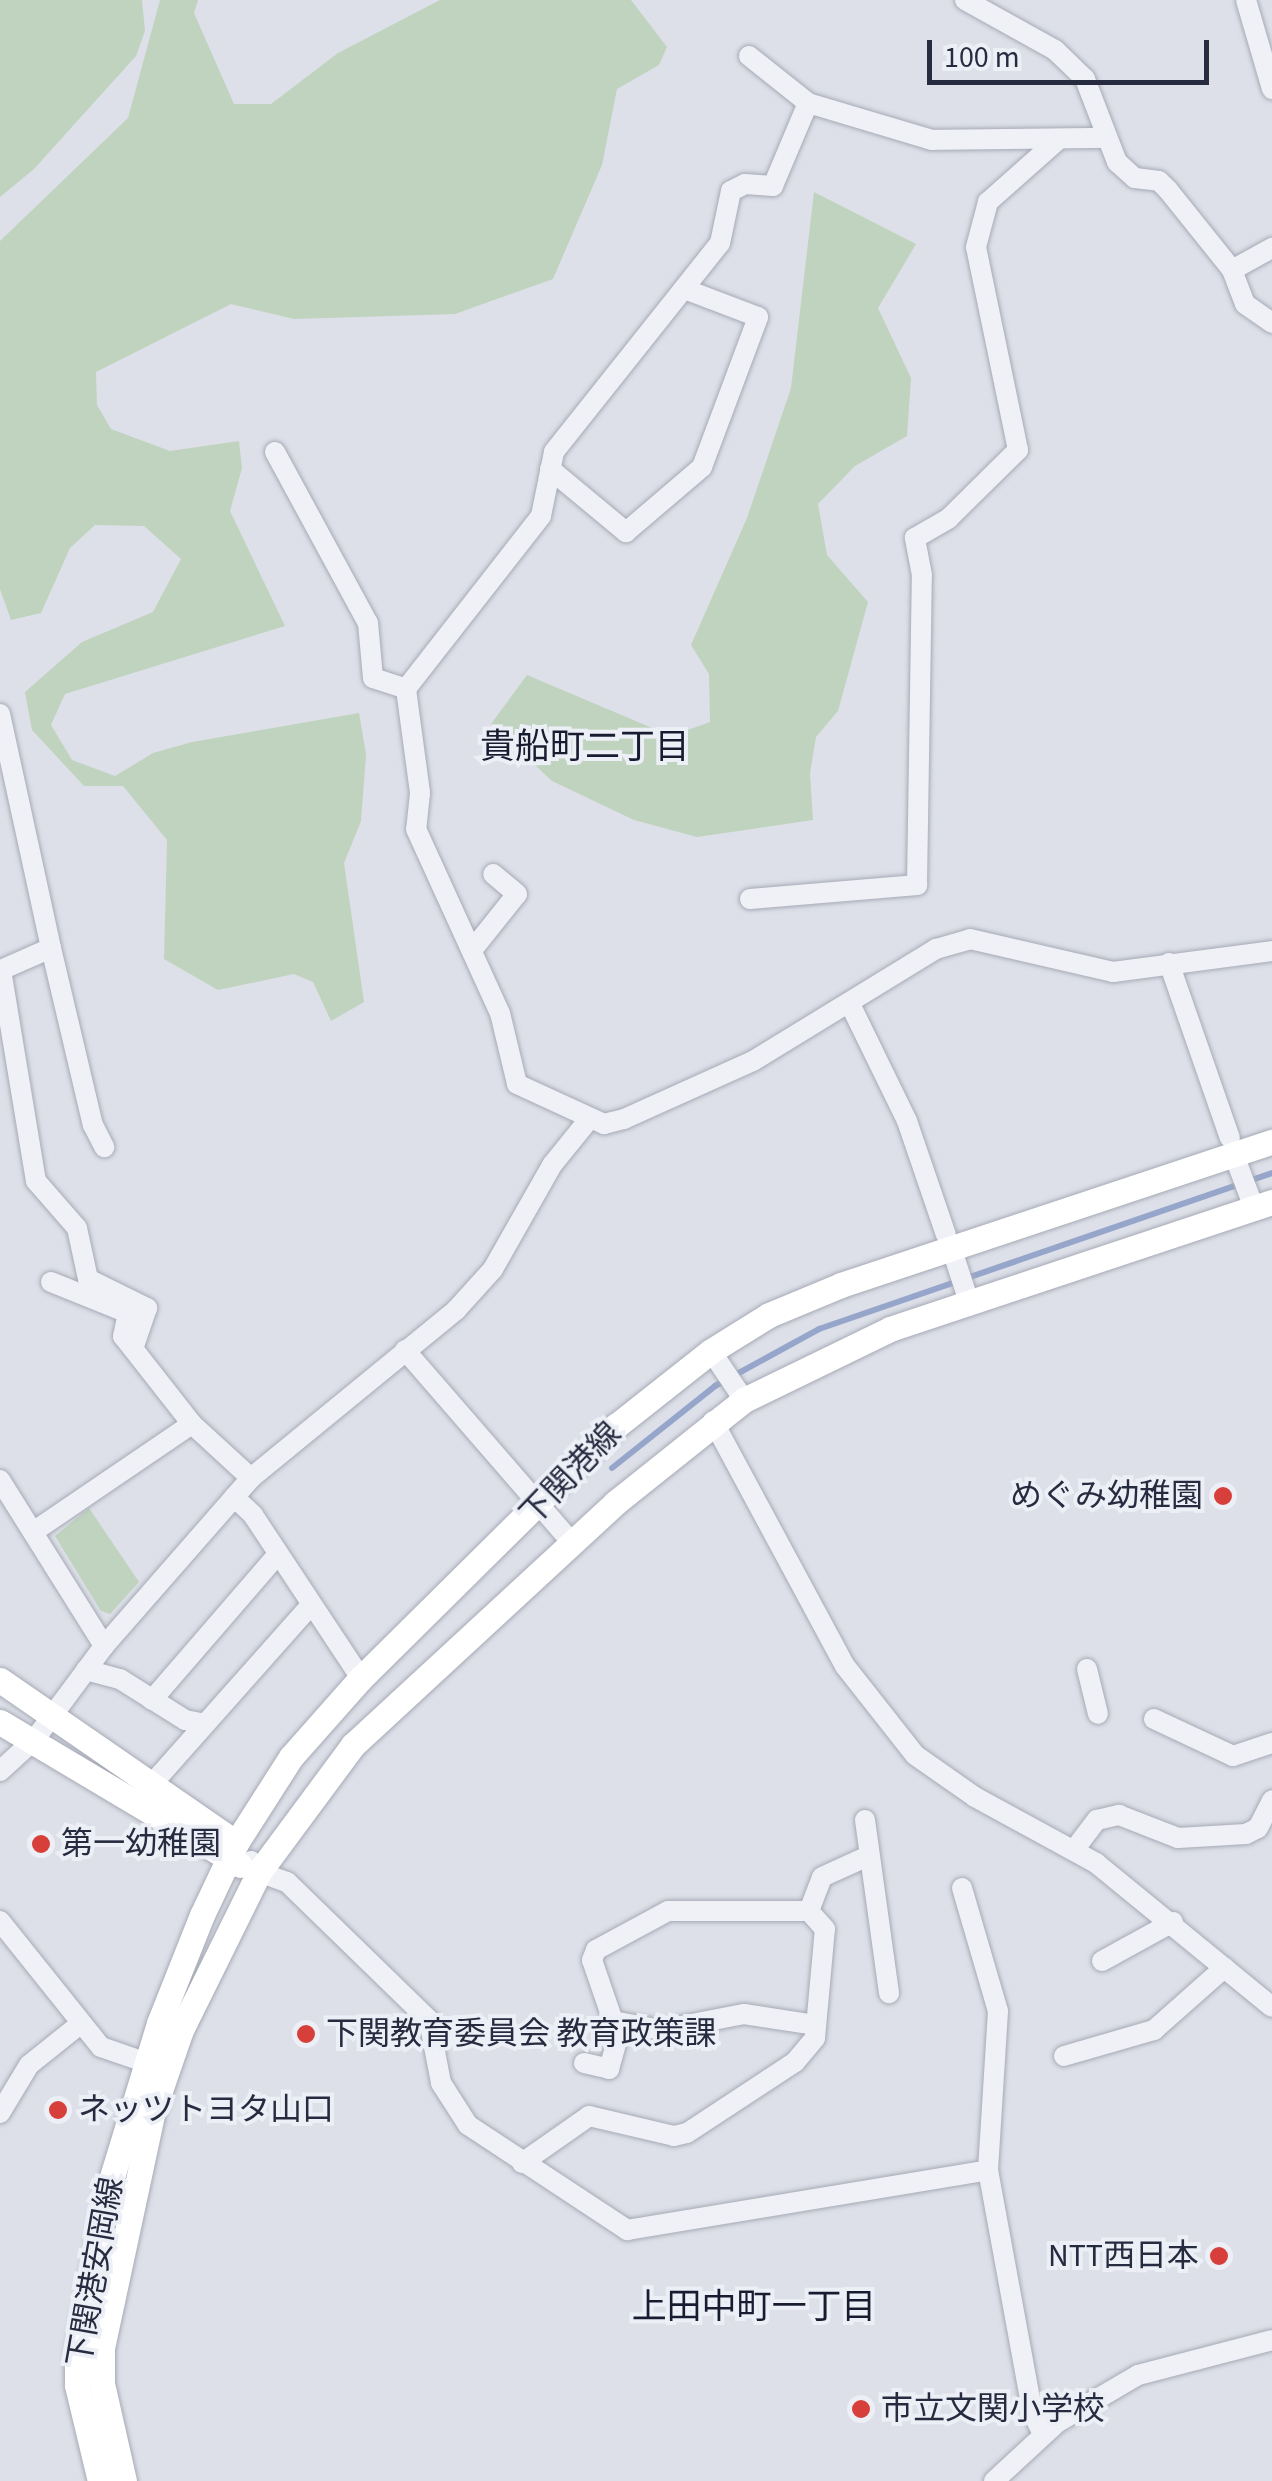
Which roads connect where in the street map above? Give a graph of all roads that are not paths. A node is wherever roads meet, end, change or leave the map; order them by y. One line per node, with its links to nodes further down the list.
1 (965, 0): 6 (street)
2 (1246, 0): 4 (street)
3 (749, 56): 5 (street)
4 (1272, 89)
5 (808, 103): 7 (street); 10 (street)
6 (1102, 138): 7 (street); 9 (street)
7 (1059, 139): 17 (street)
8 (1272, 248): 9 (street)
9 (1232, 270): 11 (street)
10 (687, 290): 13 (street); 13 (street)
11 (1272, 323)
12 (275, 452): 14 (street)
13 (550, 469): 14 (street)
14 (406, 689): 19 (street)
15 (0, 714): 18 (street)
16 (493, 874): 19 (street)
17 (750, 899)
18 (52, 948): 22 (street); 26 (street)
19 (474, 949): 24 (street)
20 (1272, 952): 21 (street)
21 (1168, 963): 23 (street); 27 (street)
22 (0, 969): 32 (street)
23 (850, 1004): 24 (street); 29 (street)
24 (590, 1118): 33 (street)
25 (1272, 1142): 27 (main road, 下関港線)
26 (104, 1147)
27 (1234, 1154): 28 (street); 29 (main road, 下関港線)
28 (1258, 1202): 31 (main road, 下関港線)
29 (951, 1249): 31 (street); 34 (main road, 下関港線)
30 (51, 1282): 32 (street)
31 (968, 1299): 35 (main road, 下関港線)
32 (133, 1349): 37 (street)
33 (405, 1350): 38 (street); 41 (street)
34 (716, 1359): 35 (street); 41 (main road, 下関港線)
35 (739, 1394): 36 (main road, 下関港線)
36 (713, 1421): 43 (main road, 下関港線); 64 (street)
37 (192, 1424): 38 (street); 42 (street)
38 (251, 1478): 40 (street)
39 (0, 1480): 42 (street)
40 (234, 1497): 44 (street); 46 (street)
41 (536, 1510): 43 (street); 49 (main road, 下関港線)
42 (33, 1532): 46 (street)
43 (572, 1543): 67 (main road, 下関港線)
44 (278, 1555): 45 (street); 51 (street)
45 (310, 1606): 49 (street); 56 (street)
46 (104, 1646): 48 (street)
47 (1087, 1669): 52 (street)
48 (86, 1670): 51 (street); 53 (street)
49 (361, 1678): 65 (main road, 下関港線)
50 (0, 1680): 53 (main road)
51 (152, 1700): 56 (street)
52 (1098, 1714)
53 (51, 1715): 57 (street); 60 (main road)
54 (1154, 1720): 58 (street)
55 (0, 1722): 57 (main road)
56 (206, 1724): 60 (street)
57 (35, 1739): 59 (street); 65 (main road)
58 (1272, 1743)
59 (0, 1771)
60 (152, 1784): 65 (main road)
61 (1272, 1800): 63 (street)
62 (865, 1820): 66 (street)
63 (1265, 1832): 64 (street)
64 (1074, 1850): 71 (street)
65 (231, 1852): 67 (main road); 81 (main road, 下関港安岡線)
66 (868, 1856): 69 (street); 74 (street)
67 (259, 1872): 81 (main road, 下関港安岡線); 83 (street)
68 (962, 1888): 84 (street)
69 (809, 1910): 77 (street); 78 (street)
70 (0, 1921): 76 (street)
71 (1173, 1922): 72 (street); 73 (street)
72 (1102, 1962)
73 (1224, 1968): 75 (street); 79 (street)
74 (889, 1993)
75 (1272, 2007)
76 (79, 2024): 81 (street); 82 (street)
77 (816, 2025): 78 (street); 83 (street)
78 (621, 2026): 80 (street)
79 (1064, 2056)
80 (584, 2063)
81 (156, 2066): 87 (main road, 下関港安岡線); 88 (main road, 下関港安岡線)
82 (0, 2113)
83 (522, 2162): 84 (street)
84 (988, 2170): 86 (street)
85 (1272, 2340): 86 (street)
86 (1044, 2434): 89 (street)
87 (100, 2481)
88 (124, 2481)
89 (994, 2481)

